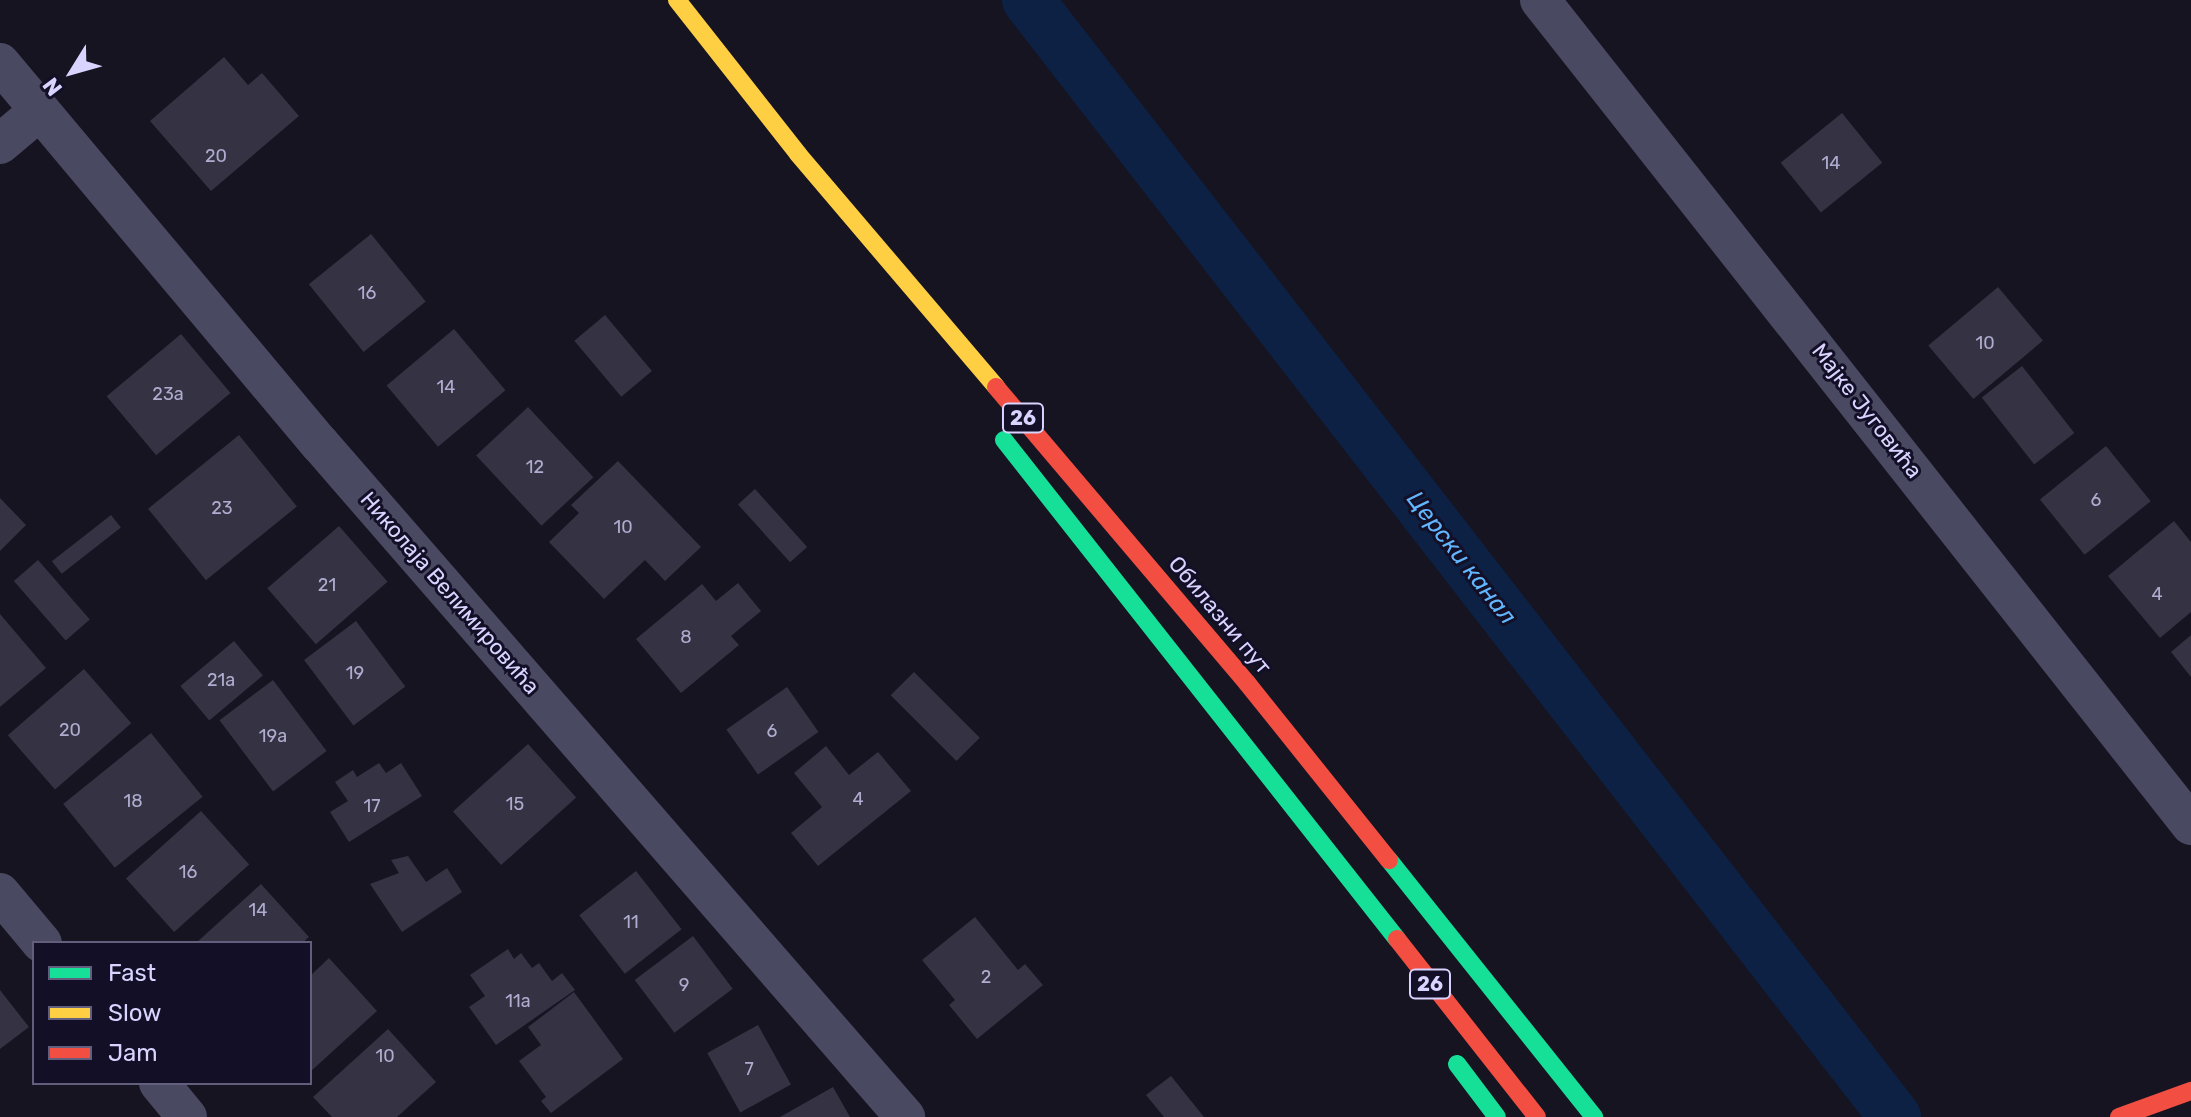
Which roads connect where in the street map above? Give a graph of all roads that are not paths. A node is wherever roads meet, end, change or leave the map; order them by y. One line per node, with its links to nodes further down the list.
1 (677, 0): 6 (main road, Обилазни пут / 26)
2 (1540, 0): 11 (street, Мајке Југовића)
3 (0, 63): 4 (street, Николаја Велимировића)
4 (38, 112): 5 (street); 19 (street, Николаја Велимировића)
5 (0, 144)
6 (798, 154): 7 (main road, Обилазни пут / 26); 22 (main road, Обилазни пут / 26)
7 (928, 339)
8 (994, 426): 9 (main road, 26)
9 (1154, 632): 10 (main road); 21 (main road, 26)
10 (1174, 692)
11 (2191, 825)
12 (0, 893): 13 (street)
13 (40, 941)
14 (1444, 1046): 20 (main road)
15 (161, 1085): 18 (street)
16 (2191, 1091): 17 (main road)
17 (2123, 1115)
18 (187, 1117)
19 (905, 1117)
20 (1497, 1117)
21 (1537, 1117)
22 (1594, 1117)

